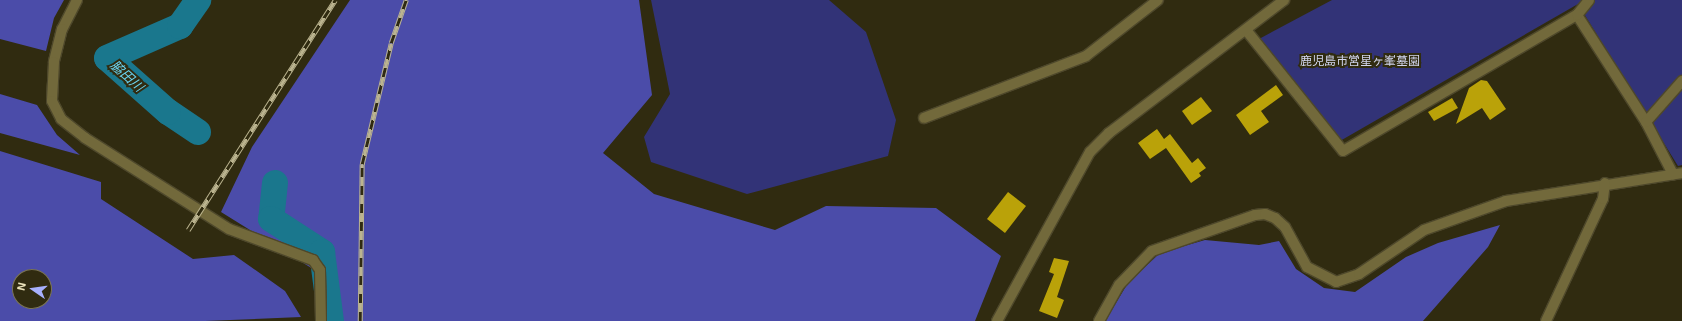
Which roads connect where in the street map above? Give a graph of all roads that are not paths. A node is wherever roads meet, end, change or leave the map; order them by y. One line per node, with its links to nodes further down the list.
1 (77, 0): 12 (street)
2 (1158, 0): 8 (street)
3 (1284, 0): 6 (street)
4 (1590, 0): 5 (street)
5 (1577, 15): 6 (street); 9 (street)
6 (1246, 30): 13 (street)
7 (1682, 81): 9 (street)
8 (924, 118)
9 (1646, 122): 10 (street)
10 (1677, 173): 11 (street)
11 (1605, 183): 14 (street); 15 (street)
12 (321, 321)
13 (997, 321)
14 (1099, 321)
15 (1546, 321)

